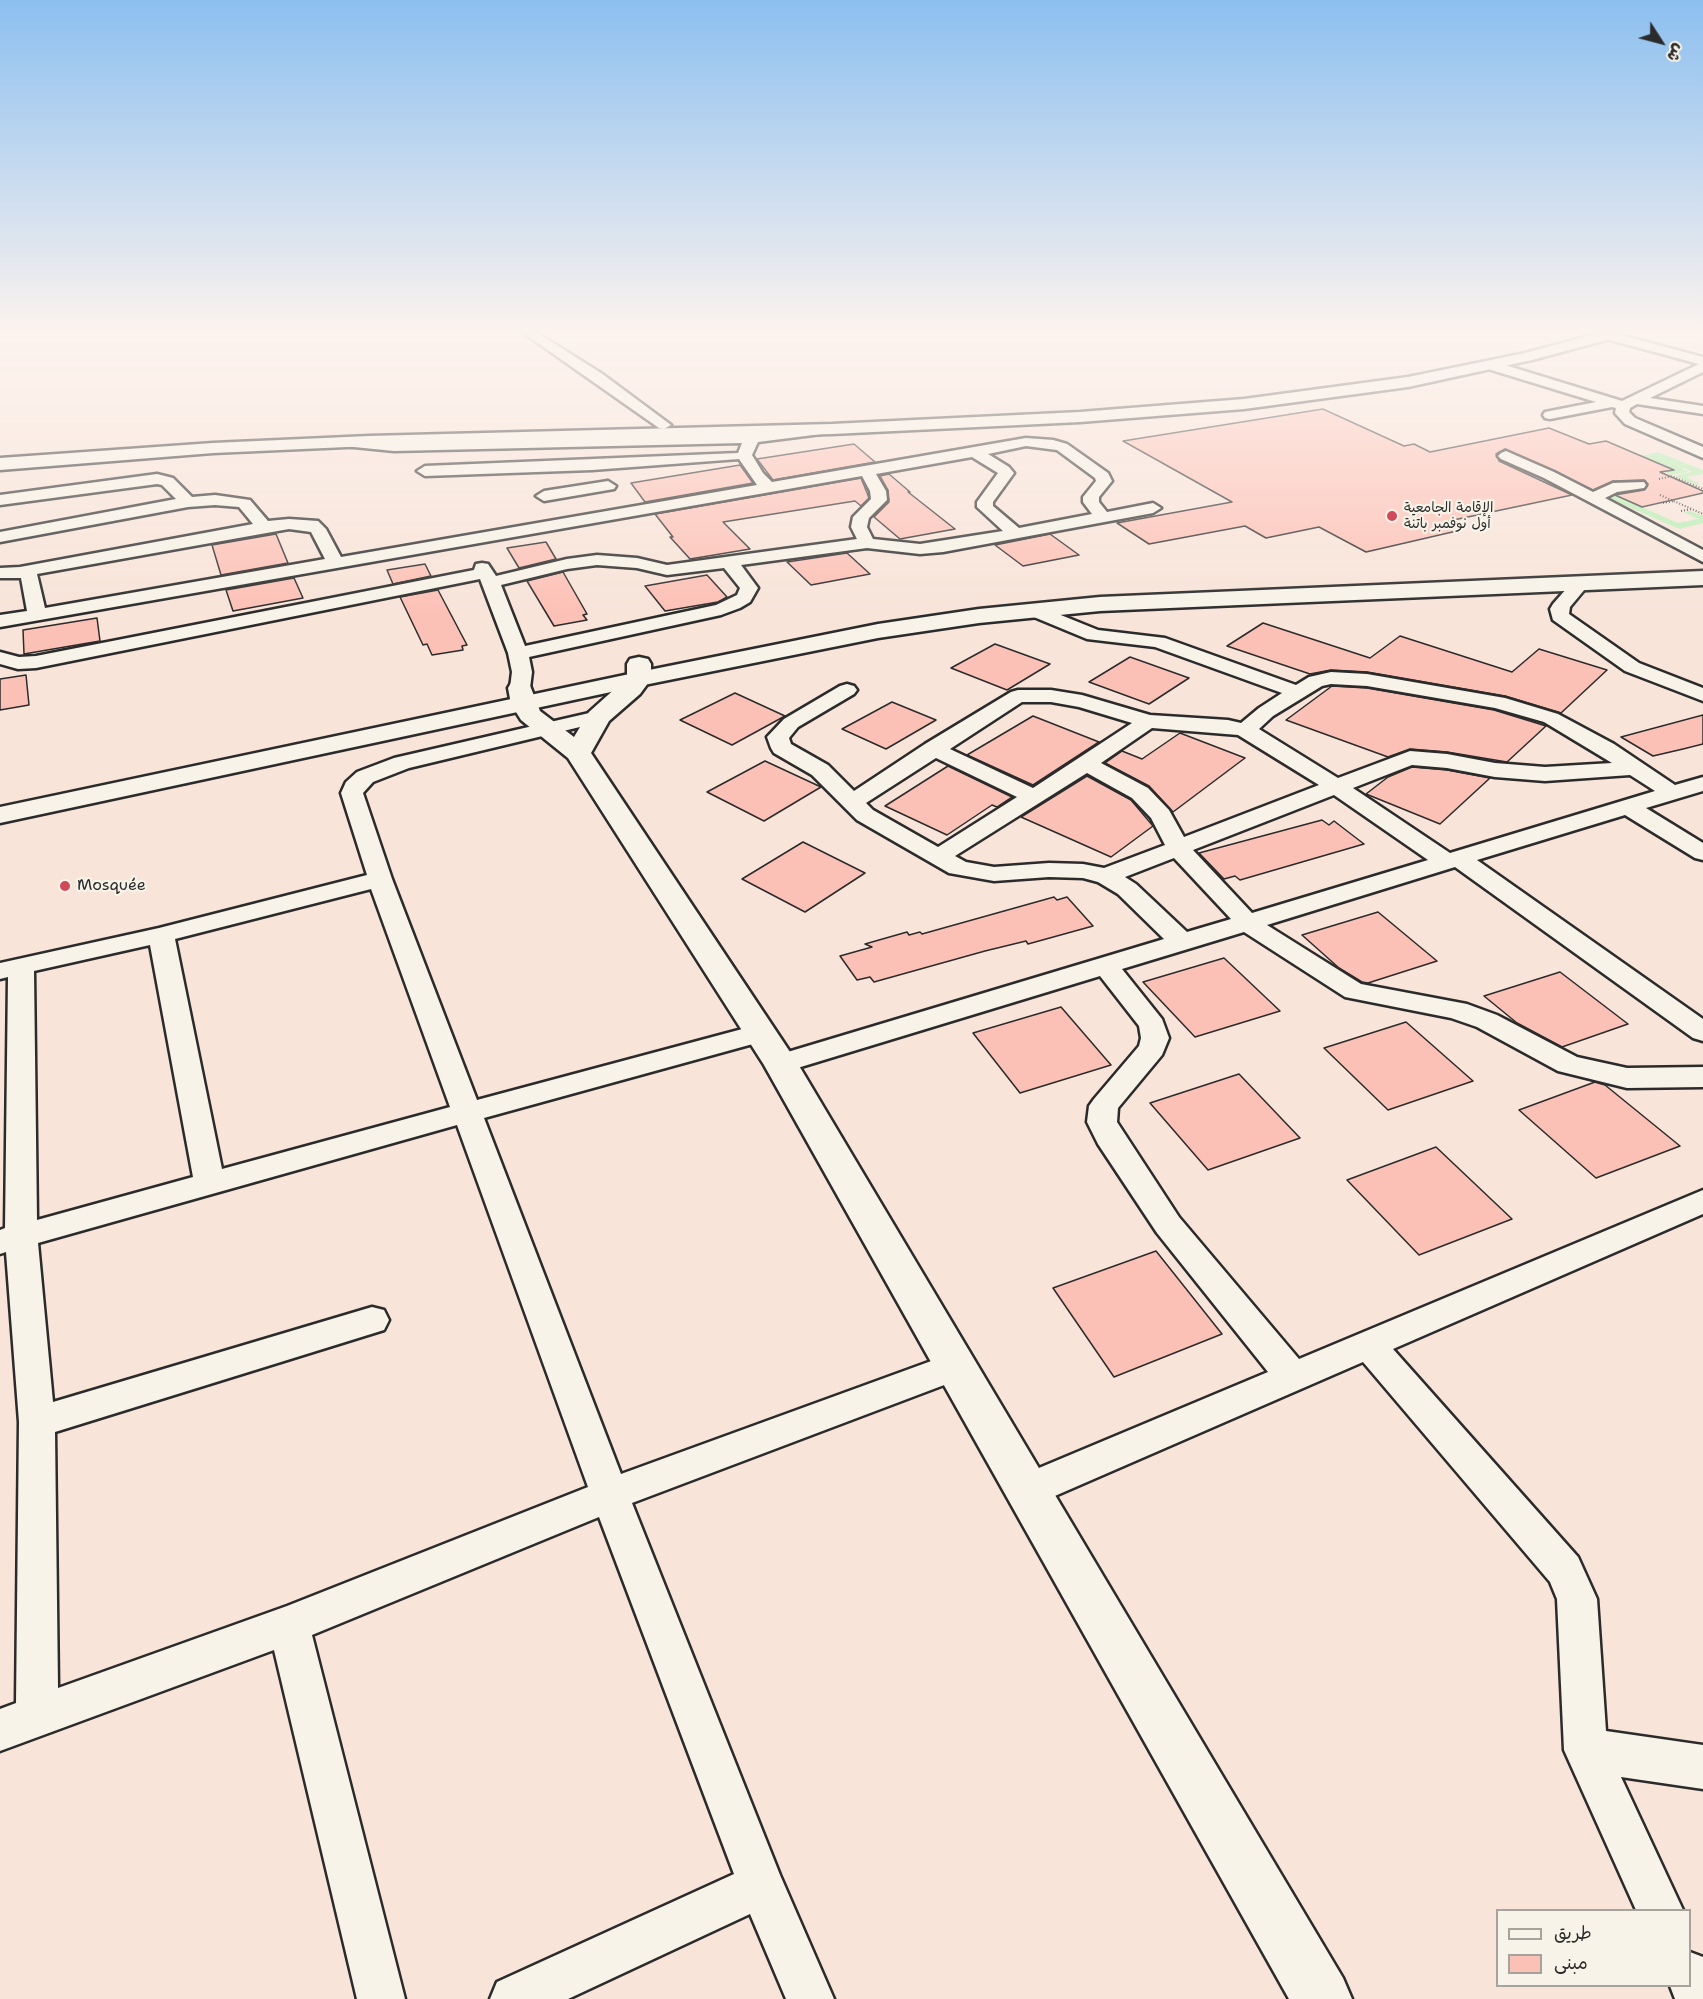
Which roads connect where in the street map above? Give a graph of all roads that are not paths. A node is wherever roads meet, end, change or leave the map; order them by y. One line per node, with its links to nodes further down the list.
1 (593, 427): 11 (main road)
2 (867, 427): 4 (main road)
3 (1645, 427): 7 (street)
4 (832, 429): 5 (street); 6 (main road)
5 (752, 438): 6 (street); 12 (street)
6 (344, 442): 14 (main road)
7 (1684, 443): 8 (street); 10 (street)
8 (1703, 445)
9 (974, 452): 17 (street); 27 (street); 29 (street)
10 (1703, 453)
11 (0, 455)
12 (744, 455): 15 (street); 20 (street)
13 (1506, 456): 22 (street)
14 (0, 464)
15 (592, 465): 16 (street); 19 (street)
16 (425, 471)
17 (867, 472): 20 (street); 32 (street)
18 (1638, 485): 22 (street)
19 (608, 486): 21 (street); 26 (street)
20 (770, 488): 26 (street)
21 (544, 496)
22 (1593, 498): 33 (street)
23 (0, 500): 24 (street)
24 (188, 502): 28 (street); 30 (street)
25 (1153, 508): 27 (street)
26 (632, 511): 31 (street)
27 (1103, 518): 29 (street)
28 (264, 527): 35 (street); 38 (street)
29 (1016, 533): 32 (street)
30 (0, 537)
31 (465, 542): 35 (street); 40 (street)
32 (867, 543): 34 (street)
33 (1703, 557)
34 (729, 562): 40 (street); 49 (street)
35 (336, 563): 37 (street)
36 (1703, 568): 51 (main road)
37 (297, 569): 43 (street); 44 (street)
38 (20, 572): 39 (street); 46 (street)
39 (0, 573)
40 (488, 577): 44 (street); 49 (street)
41 (1703, 578): 42 (main road)
42 (1581, 583): 45 (main road); 54 (street)
43 (141, 597): 46 (street); 48 (street)
44 (317, 606): 48 (street)
45 (1036, 611): 51 (main road); 53 (street)
46 (37, 613): 47 (street)
47 (0, 621)
48 (154, 637): 50 (street)
49 (518, 653): 55 (street)
50 (0, 658)
51 (639, 671): 55 (main road); 56 (main road)
52 (847, 690): 68 (street)
53 (1297, 692): 58 (street); 62 (street)
54 (1703, 695)
55 (522, 696): 59 (main road); 67 (main road); 70 (main road)
56 (598, 717): 59 (street)
57 (1148, 722): 58 (street); 60 (street); 61 (street)
58 (1245, 730): 64 (street)
59 (563, 740): 76 (street); 83 (main road)
60 (933, 749): 66 (street); 68 (street)
61 (1086, 764): 66 (street); 71 (street)
62 (1636, 768): 64 (street); 65 (street)
63 (1701, 786): 65 (street)
64 (1337, 787): 71 (street); 74 (street)
65 (1672, 793): 69 (street)
66 (1032, 796): 73 (street)
67 (0, 797)
68 (853, 802): 73 (street)
69 (1628, 807): 72 (street); 74 (street)
70 (0, 815)
71 (1178, 849): 75 (street); 77 (street)
72 (1703, 853)
73 (938, 857): 75 (street)
74 (1453, 860): 77 (street); 82 (street)
75 (1106, 876): 79 (street)
76 (380, 879): 78 (street); 85 (street)
77 (1249, 924): 79 (street); 84 (street)
78 (161, 935): 81 (street); 86 (street)
79 (1182, 942): 80 (street)
80 (1106, 966): 83 (street); 92 (street)
81 (10, 968): 88 (street)
82 (1703, 1032)
83 (771, 1049): 85 (street); 91 (main road)
84 (1703, 1077)
85 (468, 1112): 86 (street); 95 (street)
86 (210, 1184): 88 (street)
87 (1703, 1202): 90 (street)
88 (11, 1239): 93 (street)
89 (372, 1320): 93 (street)
90 (1368, 1344): 92 (street); 99 (street)
91 (956, 1366): 94 (main road); 95 (street)
92 (1293, 1377): 94 (street)
93 (37, 1422): 97 (street)
94 (1028, 1490): 107 (main road)
95 (610, 1495): 96 (street); 101 (street)
96 (289, 1624): 97 (street); 104 (street)
97 (37, 1717): 98 (street)
98 (0, 1730)
99 (1586, 1750): 100 (street); 102 (street)
100 (1703, 1767)
101 (761, 1885): 105 (street); 106 (street)
102 (1658, 1909)
103 (1691, 1980): 108 (street)
104 (381, 1999)
105 (514, 1999)
106 (810, 1999)
107 (1322, 1999)
108 (1700, 1999)

